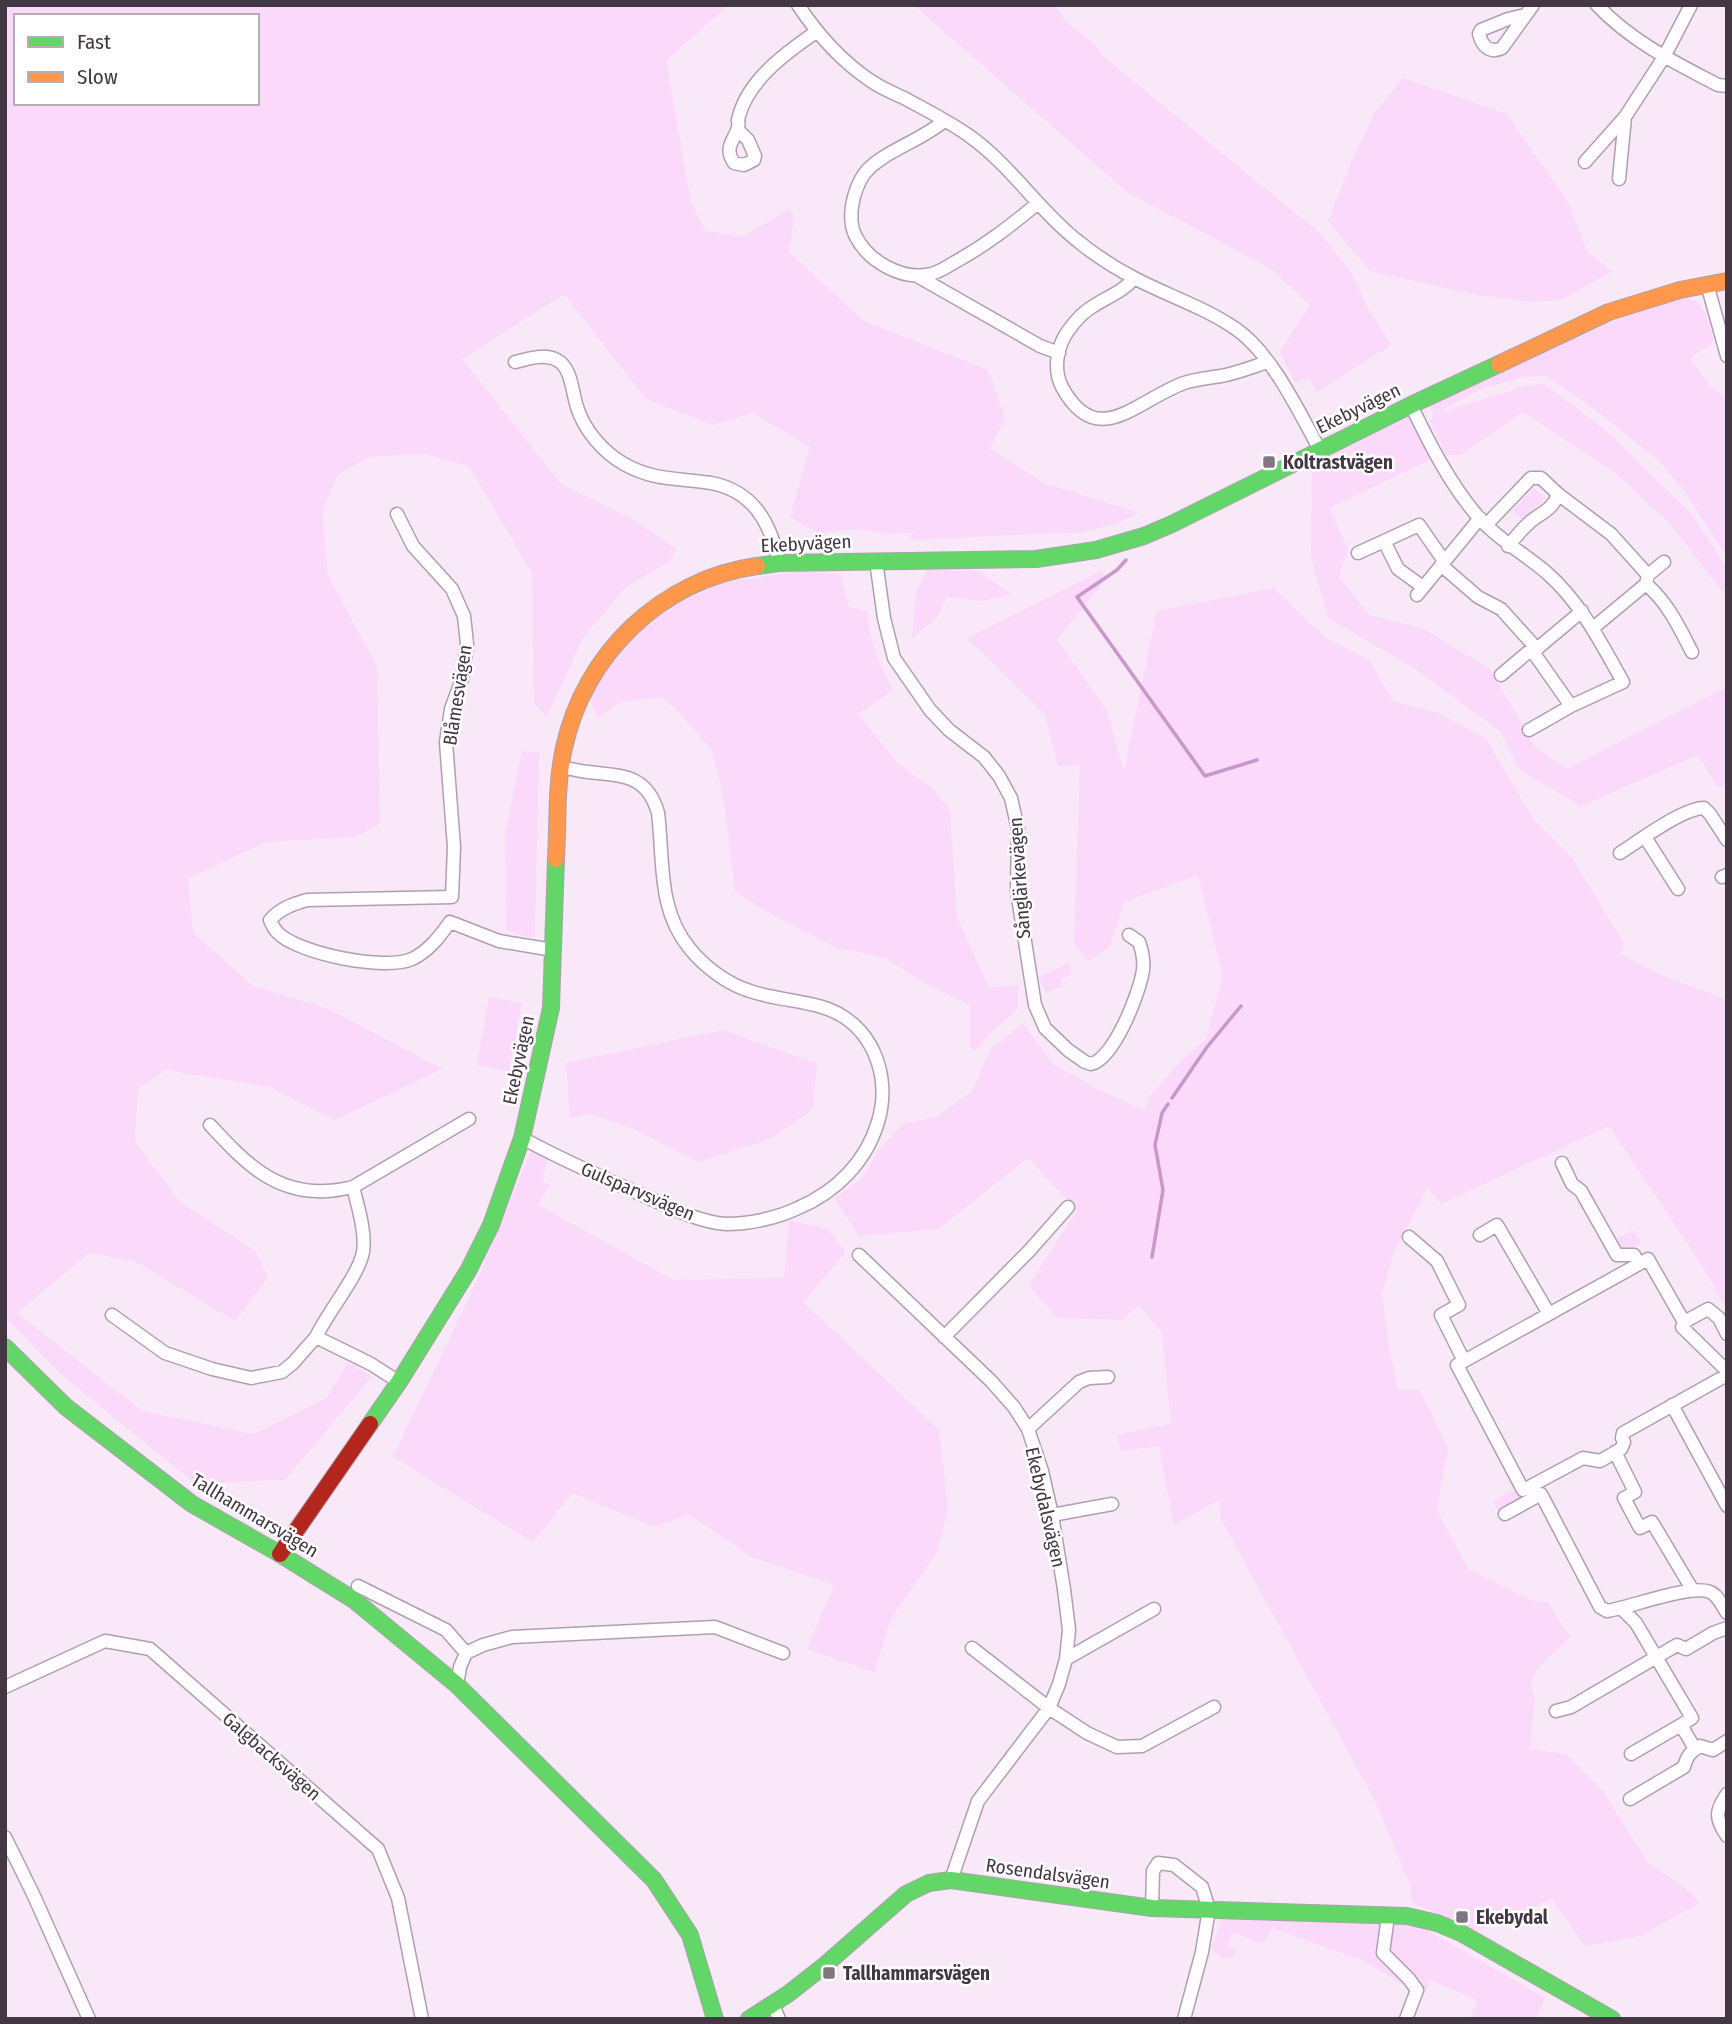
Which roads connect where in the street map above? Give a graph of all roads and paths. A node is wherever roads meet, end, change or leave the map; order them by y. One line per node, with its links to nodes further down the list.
1 (798, 5): 4 (street)
2 (1597, 5): 5 (street)
3 (1691, 5): 5 (street)
4 (816, 32): 8 (street); 9 (street)
5 (1664, 57): 6 (street); 7 (street)
6 (1727, 86)
7 (1625, 117): 10 (street); 11 (street)
8 (944, 121): 12 (street); 13 (street)
9 (738, 130)
10 (1585, 162)
11 (1619, 179)
12 (1037, 204): 13 (street); 14 (street)
13 (919, 276): 17 (street)
14 (1134, 278): 17 (street); 20 (street)
15 (1727, 281): 16 (street, Ekebyvägen)
16 (1707, 284): 18 (street); 21 (street, Ekebyvägen)
17 (1059, 353): 20 (street)
18 (1727, 356)
19 (515, 362): 31 (street)
20 (1267, 362): 22 (street)
21 (1411, 405): 22 (street, Ekebyvägen); 25 (street)
22 (1320, 450): 29 (street, Ekebyvägen)
23 (1558, 494): 25 (street); 27 (street); 33 (street)
24 (397, 513): 46 (street, Blåmesvägen)
25 (1483, 522): 27 (street); 32 (street)
26 (1384, 541): 28 (street); 32 (street); 32 (street)
27 (1508, 546): 34 (street)
28 (1358, 553)
29 (876, 561): 31 (street, Ekebyvägen); 48 (street, Sånglärkevägen)
30 (1664, 562): 33 (street)
31 (779, 563): 41 (street, Ekebyvägen)
32 (1443, 563): 36 (street)
33 (1647, 580): 35 (street); 37 (street)
34 (1582, 611): 35 (street); 36 (street)
35 (1593, 628): 39 (street)
36 (1535, 651): 38 (street); 39 (street)
37 (1692, 652)
38 (1501, 674)
39 (1571, 706): 40 (street)
40 (1529, 730)
41 (561, 767): 49 (street, Ekebyvägen); 52 (street, Gulsparvsvägen)
42 (1645, 837): 43 (street); 44 (street); 45 (street)
43 (1727, 840)
44 (1620, 853)
45 (1678, 889)
46 (452, 897): 47 (street, Blåmesvägen); 47 (street)
47 (450, 922): 49 (street)
48 (1129, 934)
49 (553, 950): 52 (street, Ekebyvägen)
50 (211, 1125): 54 (street)
51 (463, 1125): 54 (street)
52 (523, 1138): 70 (street, Ekebyvägen)
53 (1562, 1163): 59 (street)
54 (353, 1187): 64 (street)
55 (1068, 1207): 65 (street)
56 (1480, 1234): 60 (street)
57 (1409, 1237): 67 (street)
58 (859, 1255): 65 (street, Ekebydalsvägen)
59 (1639, 1265): 60 (street); 62 (street)
60 (1549, 1314): 67 (street)
61 (113, 1315): 64 (street)
62 (1683, 1324): 63 (street); 68 (street)
63 (1727, 1334)
64 (316, 1337): 70 (street)
65 (944, 1337): 72 (street, Ekebydalsvägen)
66 (5, 1347): 79 (street, Tallhammarsvägen)
67 (1464, 1361): 74 (street)
68 (1727, 1373): 71 (street)
69 (1108, 1377): 72 (street)
70 (399, 1382): 79 (street, Ekebyvägen)
71 (1672, 1405): 73 (street); 76 (street)
72 (1028, 1429): 78 (street, Ekebydalsvägen)
73 (1615, 1452): 74 (street); 81 (street)
74 (1532, 1492): 77 (street); 83 (street)
75 (1112, 1504): 78 (street)
76 (1727, 1506)
77 (1505, 1514)
78 (1052, 1516): 90 (street, Ekebydalsvägen)
79 (280, 1554): 91 (street, Tallhammarsvägen)
80 (358, 1586): 87 (street)
81 (1692, 1589): 83 (street); 84 (street)
82 (1154, 1609): 90 (street)
83 (1622, 1609): 89 (street)
84 (1727, 1614)
85 (1727, 1628): 89 (street)
86 (972, 1648): 93 (street)
87 (466, 1653): 88 (street); 91 (street)
88 (783, 1653)
89 (1656, 1657): 95 (street); 96 (street)
90 (1066, 1659): 93 (street, Ekebydalsvägen)
91 (457, 1685): 111 (street, Tallhammarsvägen)
92 (5, 1687): 110 (street, Galgbacksvägen)
93 (1049, 1707): 94 (street); 104 (street, Ekebydalsvägen)
94 (1214, 1707)
95 (1556, 1711)
96 (1681, 1725): 98 (street); 99 (street)
97 (1727, 1741): 98 (street)
98 (1695, 1749): 101 (street)
99 (1631, 1754)
100 (1727, 1794): 102 (street)
101 (1630, 1799)
102 (1727, 1836)
103 (5, 1837): 109 (street)
104 (951, 1880): 105 (street, Rosendalsvägen); 108 (street, Rosendalsvägen)
105 (1152, 1908): 106 (street, Rosendalsvägen); 106 (street)
106 (1209, 1909): 107 (street, Rosendalsvägen); 113 (street)
107 (1388, 1916): 114 (street); 115 (street, Rosendalsvägen)
108 (776, 2012): 112 (street, Rosendalsvägen)
109 (89, 2019)
110 (422, 2019)
111 (715, 2019)
112 (749, 2019)
113 (1184, 2019)
114 (1406, 2019)
115 (1610, 2019)

